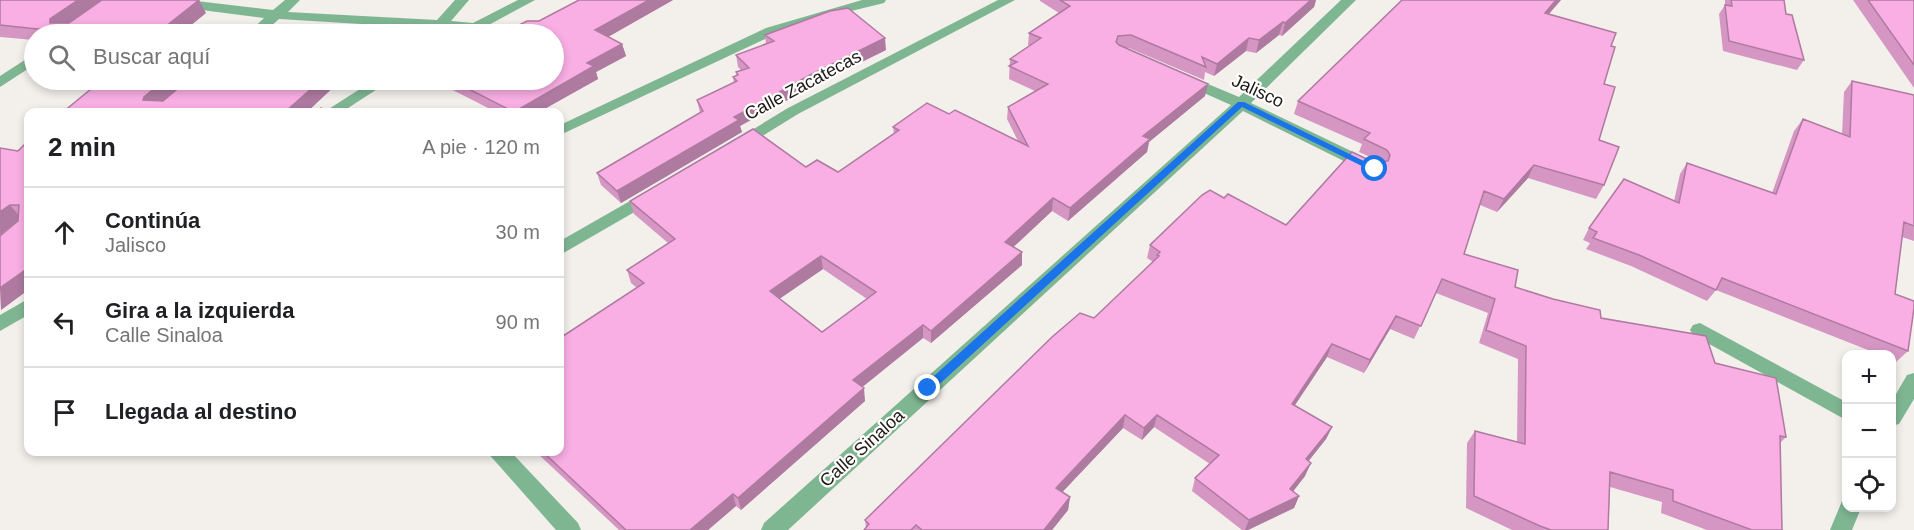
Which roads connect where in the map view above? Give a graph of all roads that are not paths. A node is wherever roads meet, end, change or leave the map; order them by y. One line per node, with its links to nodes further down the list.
1 (155, 0): 8 (street)
2 (293, 0): 8 (street)
3 (462, 0): 9 (street)
4 (528, 0): 12 (street)
5 (879, 0): 19 (street)
6 (1008, 0): 20 (street, Calle Zacatecas)
7 (1349, 0): 17 (street, Calle Sinaloa)
8 (277, 15): 9 (street); 10 (street)
9 (442, 23): 11 (street)
10 (266, 24)
11 (450, 24)
12 (482, 24)
13 (24, 65): 15 (street)
14 (1166, 71): 17 (street, Jalisco)
15 (0, 83)
16 (368, 90): 18 (street)
17 (1241, 104): 21 (street, Jalisco); 33 (street, Calle Sinaloa)
18 (338, 108)
19 (564, 129)
20 (722, 153)
21 (1375, 169)
22 (661, 189): 23 (street)
23 (564, 247)
24 (24, 309): 25 (street)
25 (0, 324)
26 (1700, 330): 28 (street)
27 (1914, 381): 29 (street)
28 (1842, 410)
29 (1896, 411)
30 (502, 456): 32 (street)
31 (1848, 512): 34 (street)
32 (570, 530)
33 (772, 530)
34 (1841, 530)

